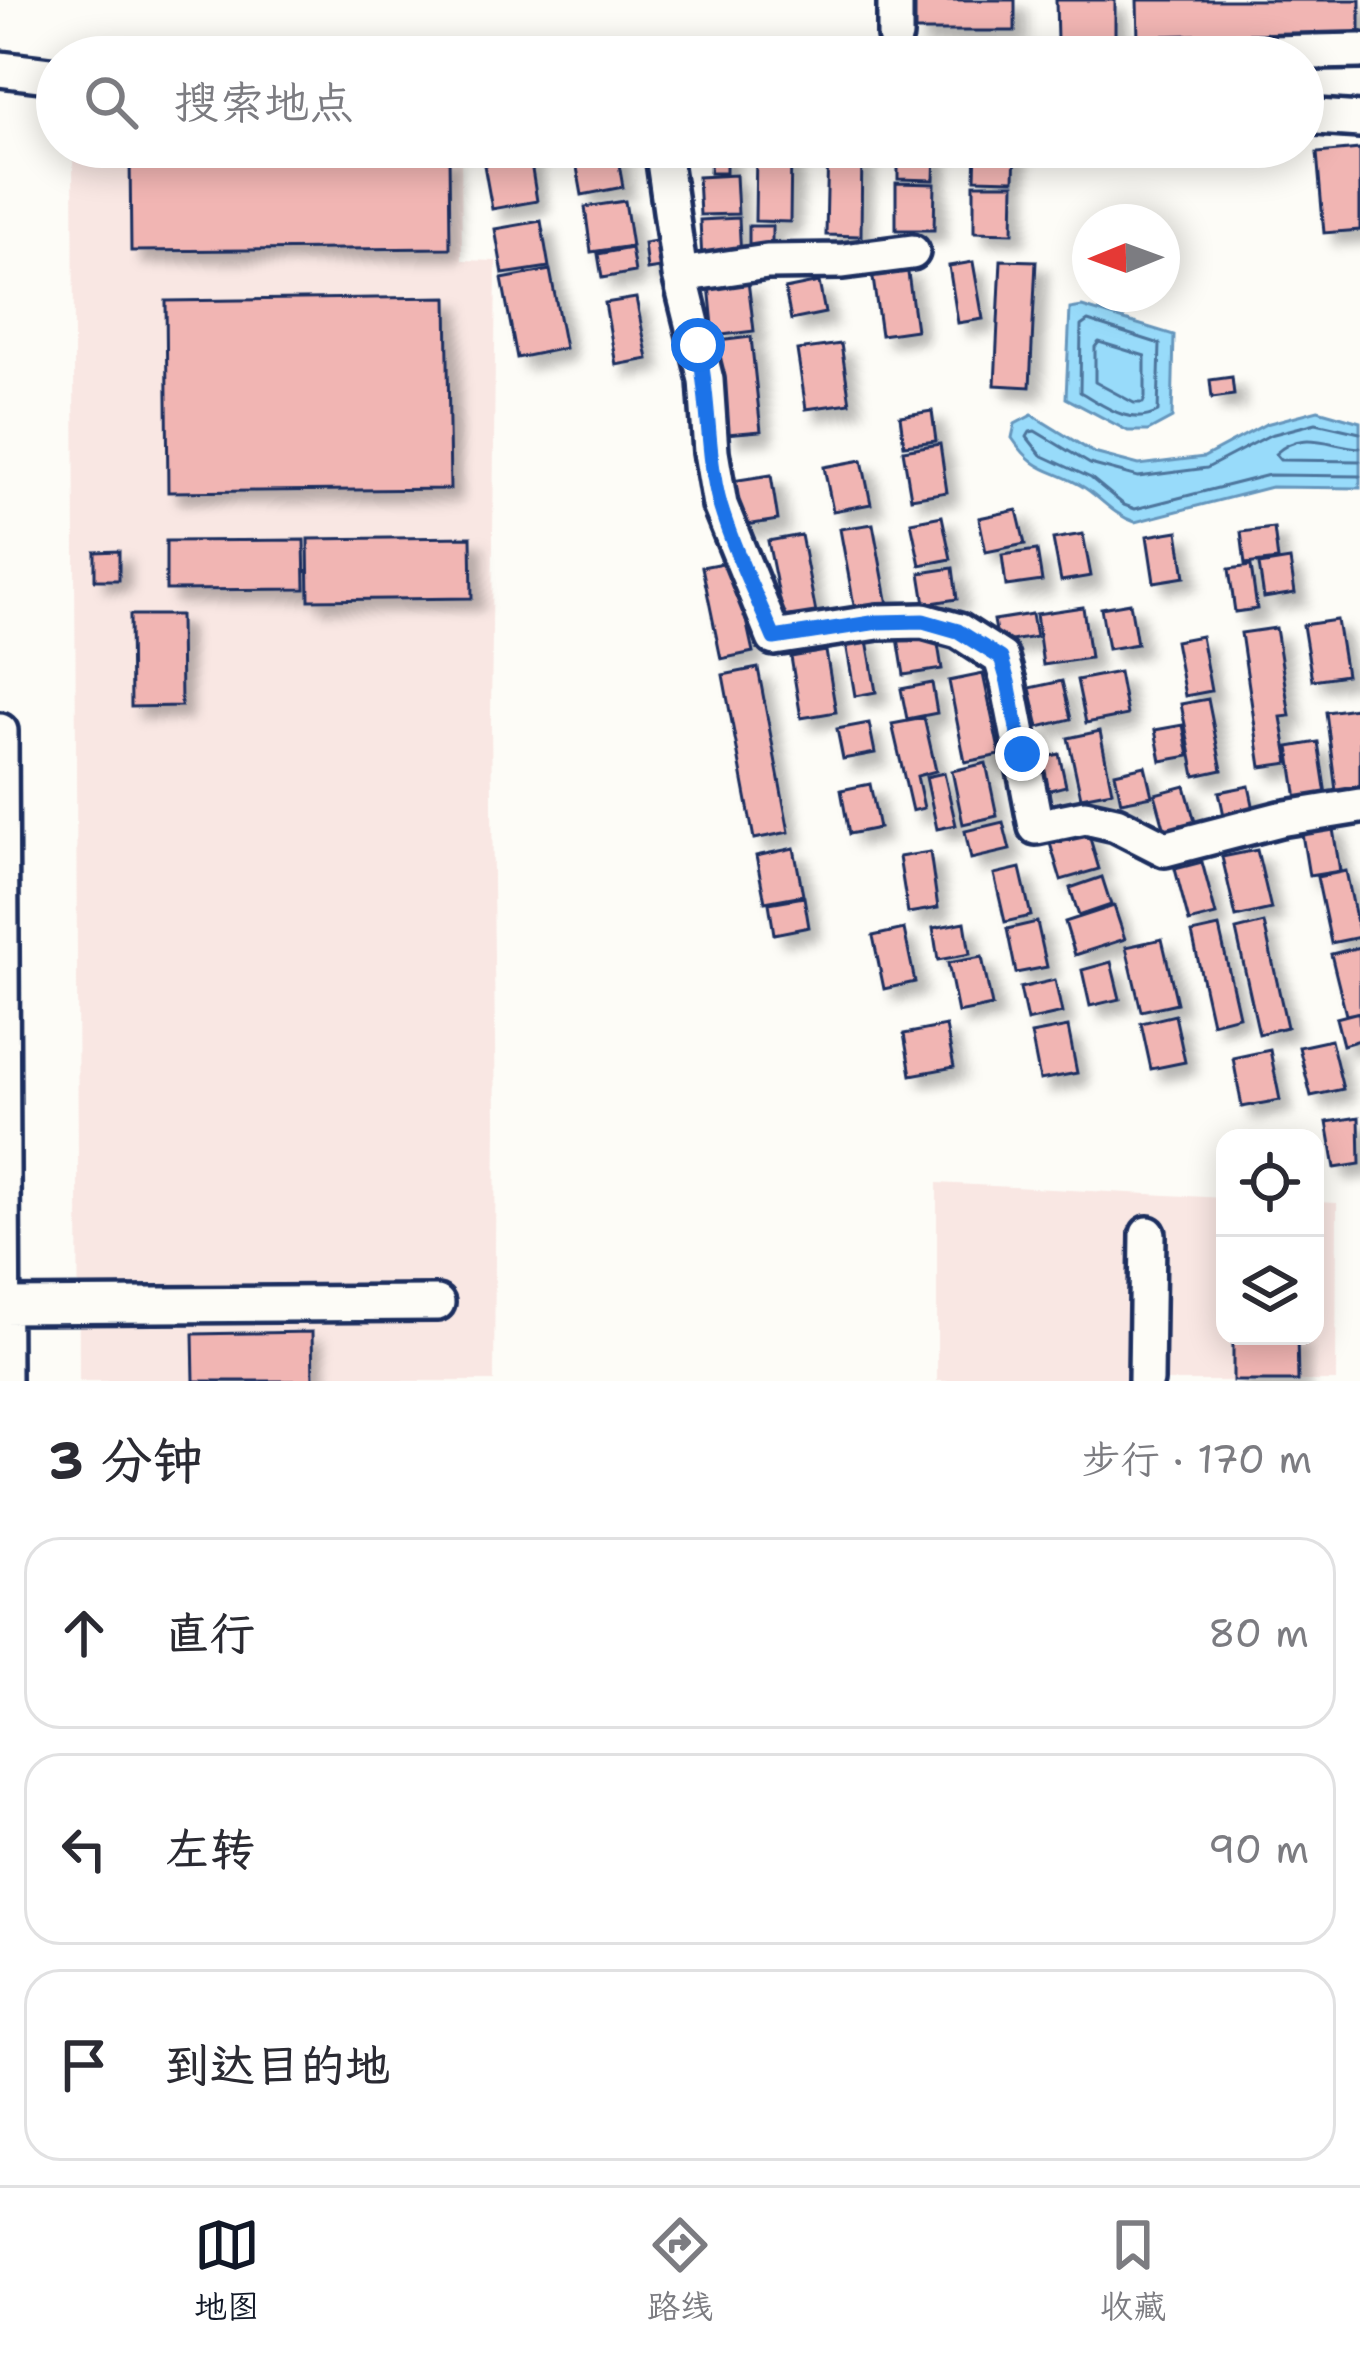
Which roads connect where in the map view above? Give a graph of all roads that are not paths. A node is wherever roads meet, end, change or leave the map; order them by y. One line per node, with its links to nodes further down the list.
1 (895, 0): 2 (street)
2 (895, 36)
3 (1360, 51): 4 (street)
4 (1324, 52)
5 (0, 69): 6 (street)
6 (36, 73)
7 (1324, 117): 8 (street)
8 (1360, 120)
9 (665, 168): 11 (street)
10 (912, 252): 11 (street)
11 (680, 275): 13 (street)
12 (0, 730): 15 (street)
13 (1360, 806)
14 (1148, 1234): 18 (street)
15 (2, 1290): 16 (street); 17 (street)
16 (437, 1303)
17 (3, 1381)
18 (1146, 1381)

